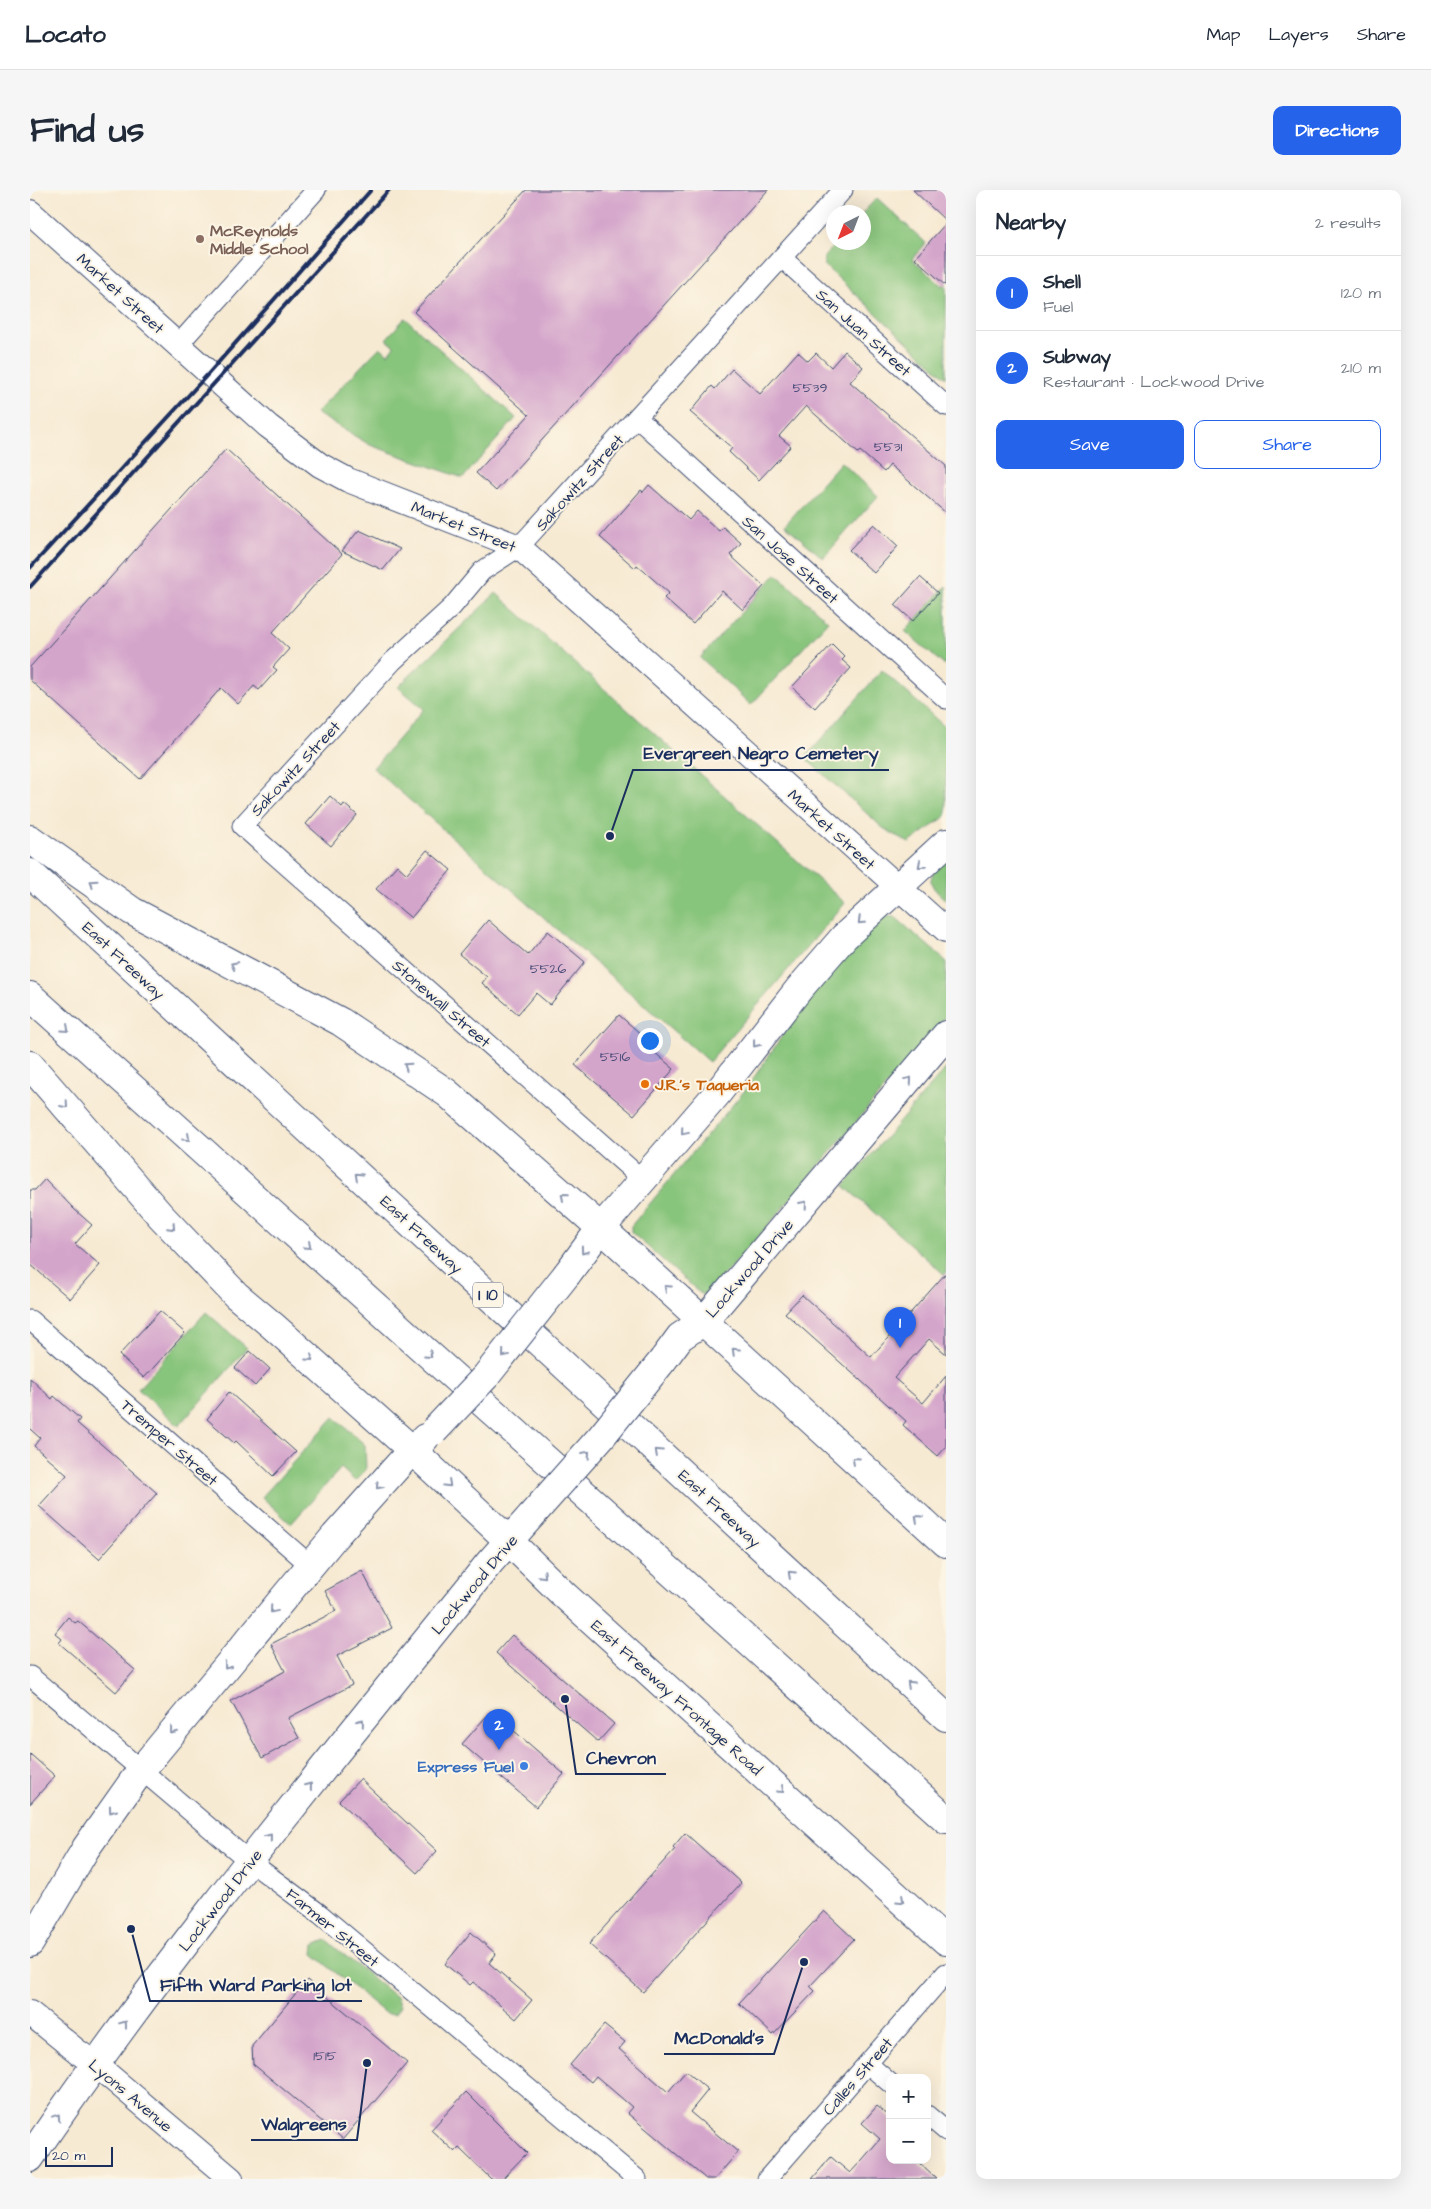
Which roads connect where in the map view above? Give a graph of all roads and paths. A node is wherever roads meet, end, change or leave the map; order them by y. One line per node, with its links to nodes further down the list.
1 (316, 190): 5 (street)
2 (843, 190): 4 (street, Sakowitz Street)
3 (30, 212): 5 (street, Market Street)
4 (782, 258): 6 (street, San Juan Street); 7 (street, Sakowitz Street)
5 (178, 345): 8 (street, Market Street)
6 (946, 406)
7 (637, 418): 8 (street, Sakowitz Street); 9 (street, San Jose Street)
8 (519, 547): 10 (street, Sakowitz Street); 14 (street, Market Street)
9 (946, 699)
10 (242, 826): 19 (street, Stonewall Street)
11 (30, 839): 20 (main road, one-way to 11)
12 (946, 843): 14 (main road, one-way to 14)
13 (30, 873): 28 (main road, East Freeway / I 10, one-way to 13)
14 (897, 887): 15 (street, Market Street); 19 (main road, one-way to 19)
15 (946, 930)
16 (30, 996): 30 (main road, one-way to 30)
17 (946, 1035): 22 (main road, Lockwood Drive, one-way to 17)
18 (30, 1065): 23 (main road, East Freeway Frontage Road, one-way to 23)
19 (643, 1180): 20 (main road)
20 (601, 1228): 22 (main road, one-way to 20); 23 (main road, one-way to 23, bridge)
21 (30, 1320): 26 (street, Tremper Street)
22 (704, 1321): 24 (main road, Lockwood Drive, one-way to 22, bridge); 25 (main road, one-way to 22)
23 (412, 1450): 24 (main road, East Freeway Frontage Road, one-way to 24); 26 (main road, one-way to 26)
24 (509, 1541): 31 (main road, Lockwood Drive, one-way to 24); 32 (main road, East Freeway Frontage Road, one-way to 32)
25 (946, 1543)
26 (310, 1565): 29 (main road, one-way to 29)
27 (30, 1676): 29 (street, Farmer Street)
28 (946, 1717)
29 (141, 1770): 31 (street, Farmer Street); 33 (main road, one-way to 33)
30 (946, 1819)
31 (249, 1861): 36 (main road, Lockwood Drive, one-way to 31); 43 (street, Farmer Street)
32 (946, 1941)
33 (30, 1943)
34 (946, 1973): 37 (street, Calles Street)
35 (30, 2013): 36 (street, Lyons Avenue)
36 (94, 2063): 41 (main road, Lockwood Drive, one-way to 36); 42 (street, Lyons Avenue)
37 (868, 2064): 38 (street); 44 (street, Calles Street)
38 (886, 2080)
39 (931, 2118): 40 (street)
40 (946, 2131)
41 (30, 2158)
42 (231, 2179)
43 (637, 2179)
44 (767, 2179)

